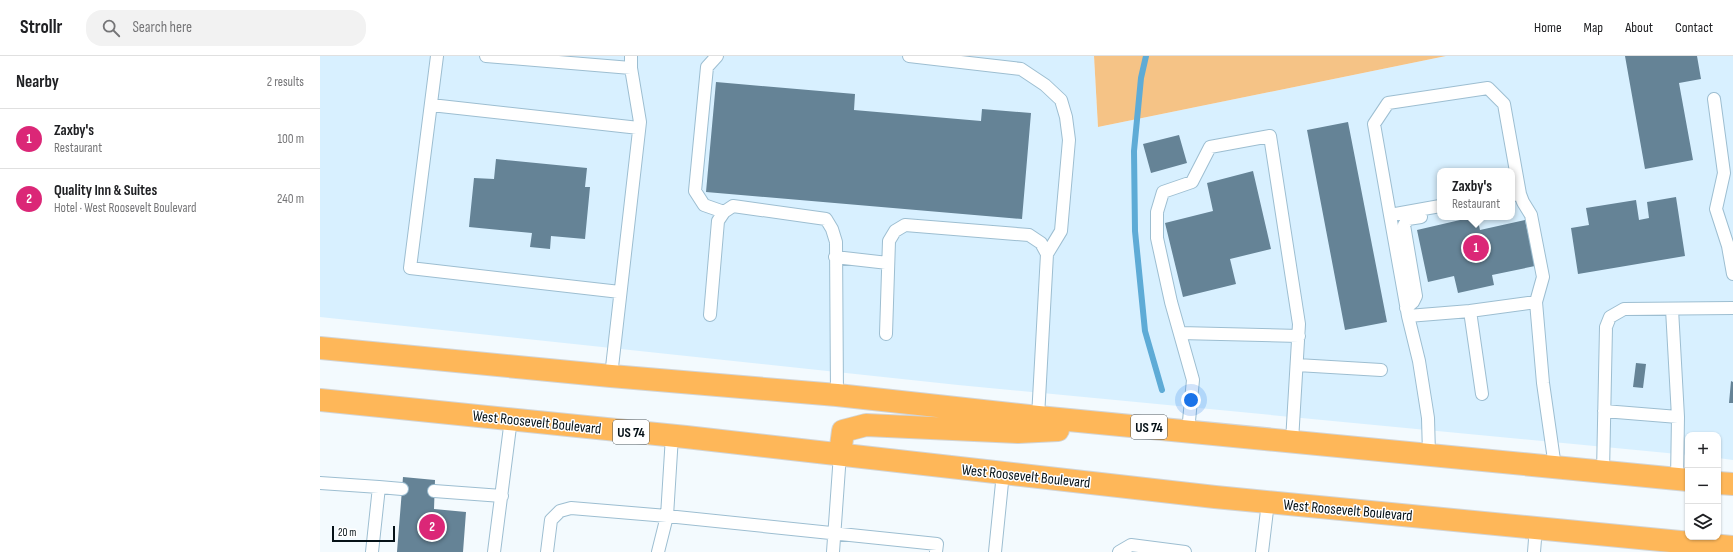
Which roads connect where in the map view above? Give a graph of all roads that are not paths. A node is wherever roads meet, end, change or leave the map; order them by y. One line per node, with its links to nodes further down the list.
1 (437, 56): 7 (lane)
2 (486, 56): 5 (lane)
3 (717, 56): 13 (lane)
4 (909, 56): 16 (lane)
5 (631, 62): 8 (lane)
6 (1714, 99): 19 (lane)
7 (431, 105): 8 (lane); 20 (lane)
8 (639, 128): 20 (lane)
9 (1513, 168): 15 (lane)
10 (1515, 184): 11 (lane)
11 (1517, 199): 21 (lane)
12 (1437, 207): 15 (lane)
13 (724, 212): 17 (lane); 26 (lane)
14 (1437, 214): 25 (lane)
15 (1390, 215): 25 (lane)
16 (1047, 254): 18 (lane); 38 (lane)
17 (835, 257): 18 (lane); 35 (lane)
18 (888, 263): 28 (lane)
19 (1733, 274)
20 (620, 292): 33 (lane)
21 (1536, 302): 24 (lane); 47 (lane)
22 (1733, 308): 23 (lane)
23 (1672, 309): 37 (lane); 39 (lane)
24 (1470, 311): 25 (lane); 34 (lane)
25 (1407, 312): 46 (lane)
26 (710, 315)
27 (1180, 333): 29 (lane); 29 (lane); 42 (lane)
28 (886, 334)
29 (1299, 336): 31 (lane)
30 (320, 348): 33 (highway, US 74)
31 (1297, 365): 32 (lane); 44 (lane)
32 (1381, 370)
33 (611, 376): 35 (highway, US 74)
34 (1482, 394)
35 (836, 395): 38 (highway, US 74)
36 (320, 400): 40 (highway, West Roosevelt Boulevard / US 74)
37 (1604, 411): 39 (lane); 48 (lane)
38 (1038, 417): 41 (highway, US 74)
39 (1678, 417): 50 (lane)
40 (512, 419): 43 (highway, West Roosevelt Boulevard / US 74); 57 (lane)
41 (1138, 426): 42 (highway, US 74); 45 (highway)
42 (1188, 431): 44 (highway, US 74)
43 (672, 436): 45 (highway, West Roosevelt Boulevard / US 74); 59 (lane)
44 (1292, 441): 46 (highway, US 74)
45 (840, 454): 49 (highway, West Roosevelt Boulevard / US 74); 61 (lane)
46 (1428, 454): 47 (highway, US 74)
47 (1555, 467): 48 (highway, US 74)
48 (1603, 472): 50 (highway, US 74)
49 (1003, 473): 58 (highway, West Roosevelt Boulevard / US 74); 69 (lane)
50 (1682, 479)
51 (320, 483): 54 (lane)
52 (1721, 483): 53 (highway)
53 (1733, 484)
54 (379, 487): 55 (lane); 63 (lane)
55 (402, 489)
56 (434, 491): 57 (lane)
57 (502, 496): 64 (lane)
58 (1268, 502): 60 (highway, West Roosevelt Boulevard / US 74); 72 (lane)
59 (667, 516): 61 (lane); 65 (lane); 66 (lane)
60 (1536, 527): 62 (highway, West Roosevelt Boulevard / US 74); 73 (lane)
61 (835, 534): 67 (lane); 68 (lane)
62 (1733, 547)
63 (372, 552)
64 (494, 552)
65 (547, 552)
66 (658, 552)
67 (833, 552)
68 (936, 552)
69 (995, 552)
70 (1119, 552): 71 (lane)
71 (1185, 552)
72 (1262, 552)
73 (1534, 552)

